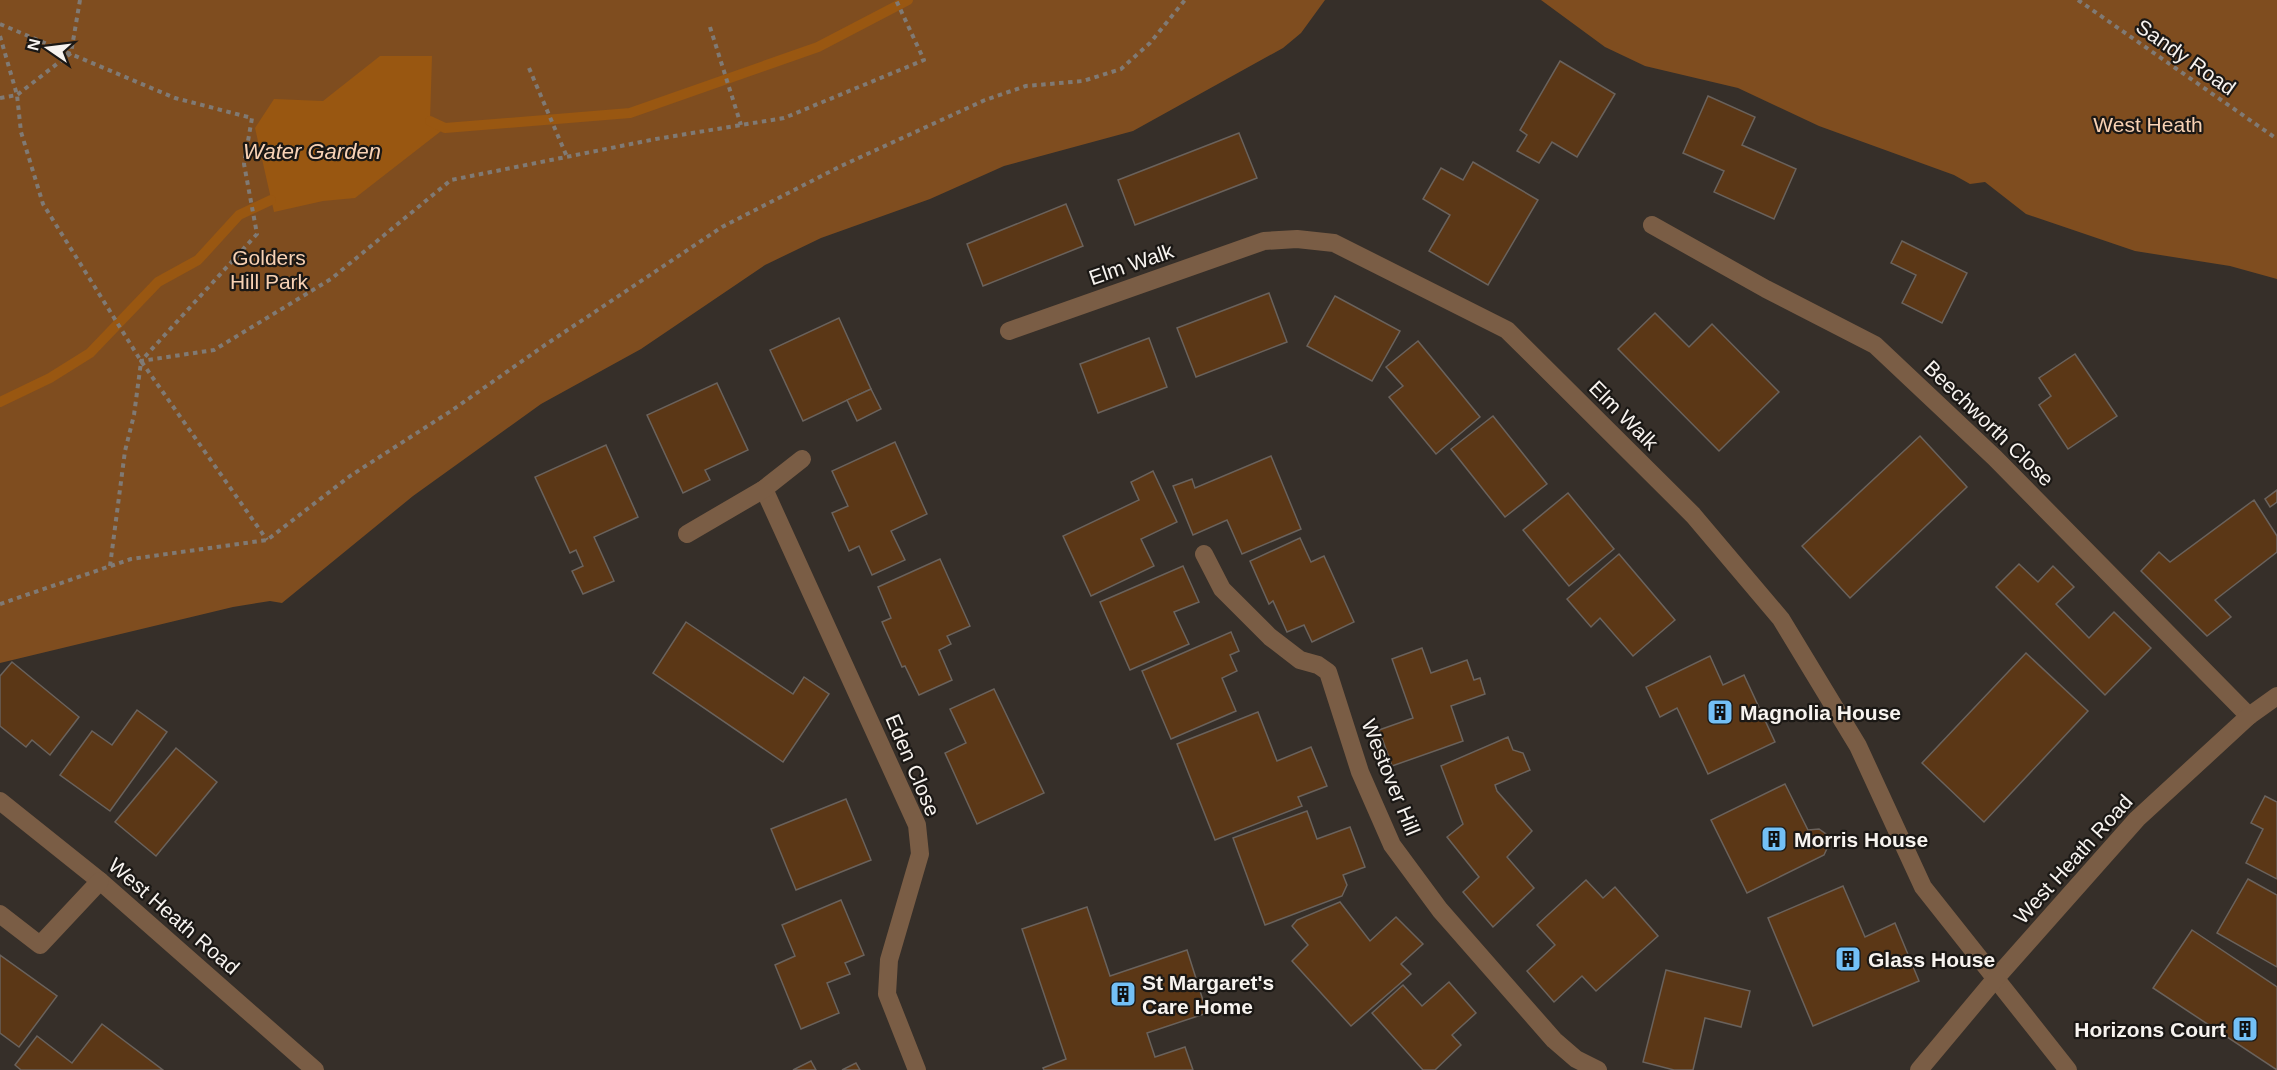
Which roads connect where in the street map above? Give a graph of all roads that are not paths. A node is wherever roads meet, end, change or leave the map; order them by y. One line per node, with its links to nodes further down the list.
1 (1652, 225): 8 (street, Beechworth Close)
2 (1010, 331): 12 (street, Elm Walk)
3 (802, 459): 4 (street)
4 (764, 489): 5 (street); 14 (street, Eden Close)
5 (687, 534)
6 (1204, 554): 15 (street, Westover Hill)
7 (2277, 696): 8 (street, West Heath Road)
8 (2249, 716): 12 (street, West Heath Road)
9 (0, 801): 10 (street, West Heath Road)
10 (100, 881): 11 (street); 13 (street, West Heath Road)
11 (0, 914)
12 (1996, 978): 16 (street, West Heath Road); 17 (street, Elm Walk)
13 (315, 1070)
14 (917, 1070)
15 (1598, 1070)
16 (1919, 1070)
17 (2067, 1070)

